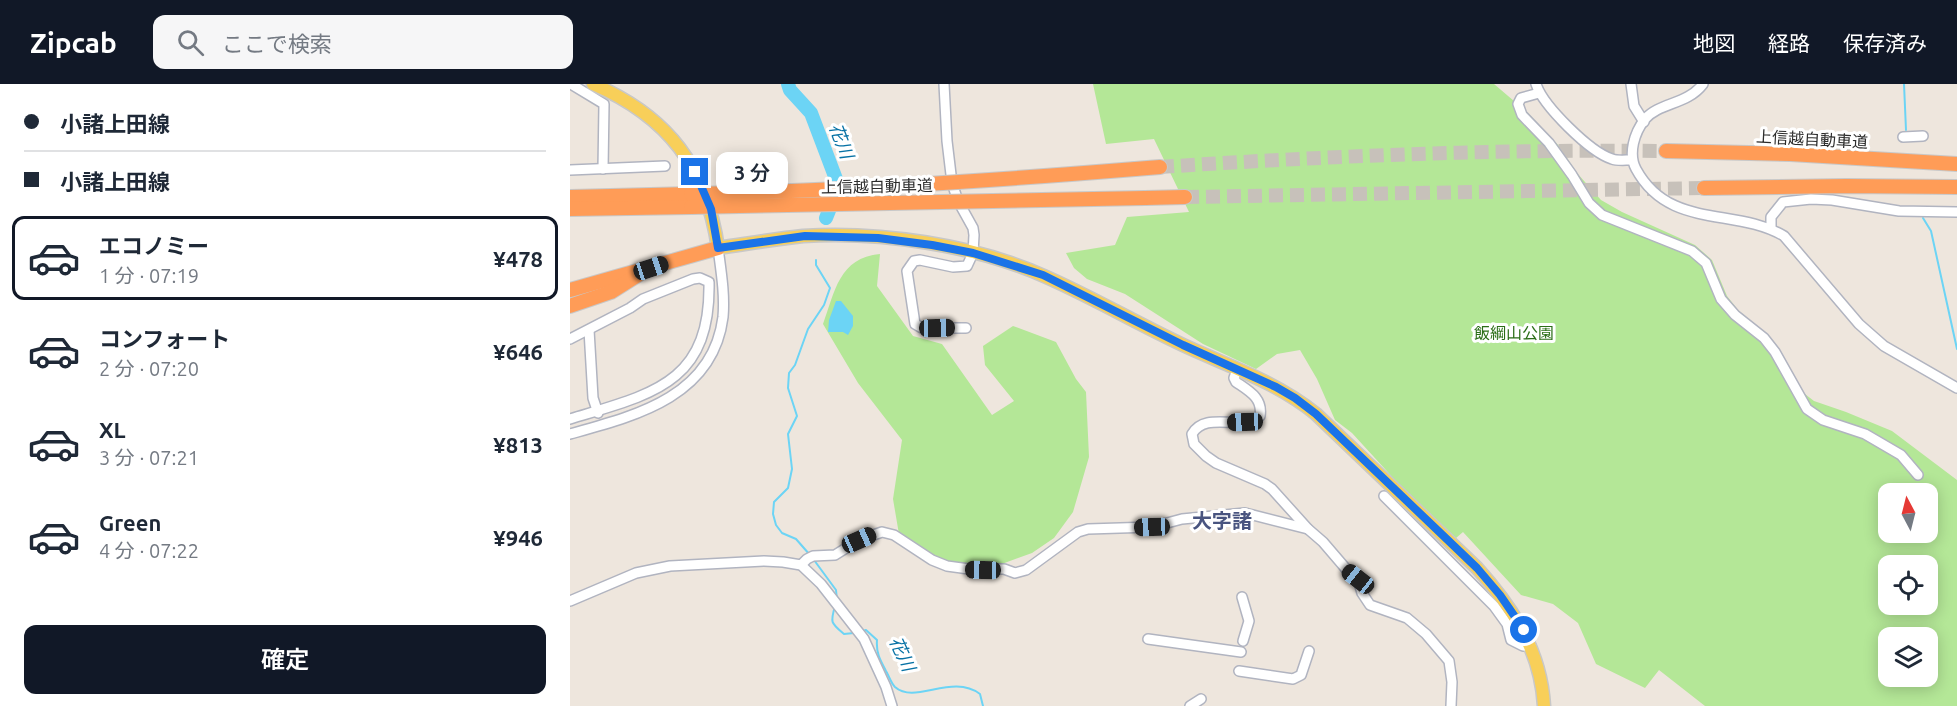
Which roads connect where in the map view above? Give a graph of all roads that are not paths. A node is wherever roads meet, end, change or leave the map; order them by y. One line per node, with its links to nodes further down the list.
1 (571, 84): 15 (street)
2 (593, 84): 27 (main road)
3 (944, 84): 28 (street)
4 (1631, 84): 7 (street)
5 (1703, 84): 7 (street)
6 (1538, 88): 11 (street); 40 (street)
7 (1644, 122): 11 (street)
8 (1923, 136): 9 (street)
9 (1903, 137)
10 (1666, 151): 12 (highway, 上信越自動車道)
11 (1631, 160): 26 (street)
12 (1957, 164)
13 (665, 166): 15 (street)
14 (1160, 167): 21 (highway, 上信越自動車道, bridge)
15 (603, 169): 16 (street)
16 (570, 170)
17 (1957, 187): 18 (highway)
18 (1704, 188)
19 (570, 197): 21 (highway, 上信越自動車道)
20 (1185, 197): 21 (highway, 上信越自動車道, bridge)
21 (691, 200): 22 (highway, 上信越自動車道)
22 (657, 207): 23 (highway, 上信越自動車道); 25 (highway)
23 (570, 209)
24 (1957, 212): 26 (street)
25 (570, 216)
26 (1771, 228): 36 (street)
27 (718, 248): 28 (main road); 29 (highway); 39 (street)
28 (973, 253): 32 (street); 35 (main road)
29 (651, 268): 30 (highway); 31 (highway)
30 (570, 290)
31 (570, 306)
32 (966, 327)
33 (589, 330): 34 (street); 37 (street); 37 (street)
34 (570, 339)
35 (1237, 369): 42 (street); 48 (main road)
36 (1957, 388)
37 (597, 412): 38 (street)
38 (570, 419)
39 (570, 434)
40 (1918, 475)
41 (1384, 496): 48 (street)
42 (1308, 529): 43 (street); 55 (street)
43 (801, 566): 45 (street); 53 (street)
44 (1242, 597): 47 (street)
45 (570, 601)
46 (1148, 639): 50 (street)
47 (1243, 641)
48 (1531, 646): 56 (main road)
49 (1309, 651): 51 (street)
50 (1241, 652)
51 (1239, 671)
52 (1201, 699): 54 (street)
53 (892, 706)
54 (1190, 706)
55 (1451, 706)
56 (1544, 706)

